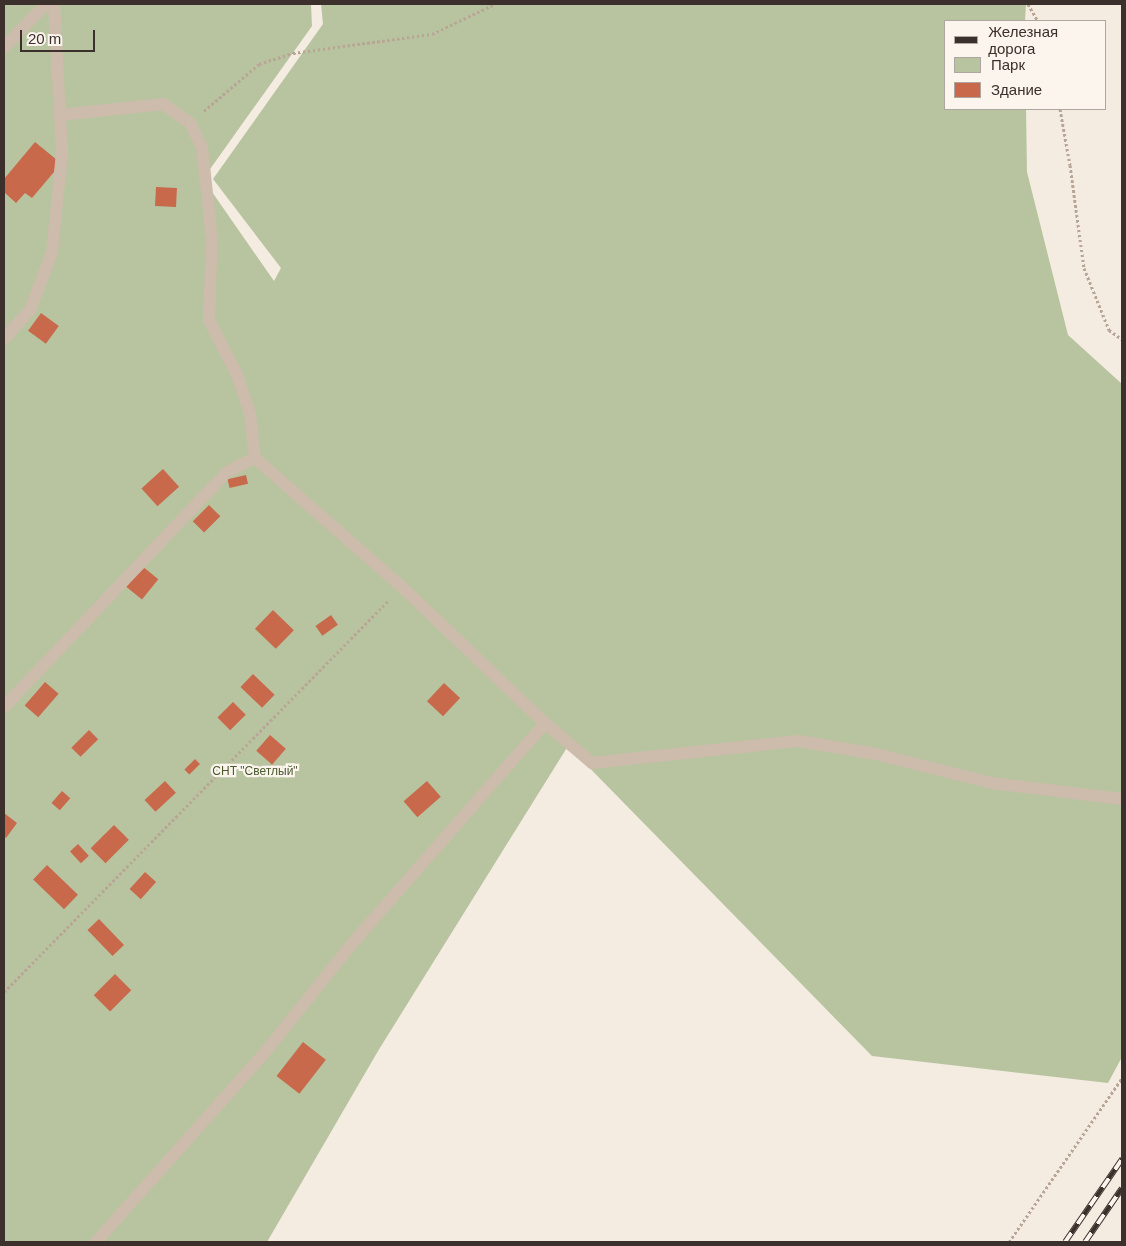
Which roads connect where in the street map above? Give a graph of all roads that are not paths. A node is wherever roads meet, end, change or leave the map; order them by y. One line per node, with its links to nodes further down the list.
1 (46, 4): 3 (lane)
2 (54, 4): 4 (lane)
3 (4, 46)
4 (60, 114): 5 (lane); 6 (lane)
5 (4, 338)
6 (255, 458): 7 (lane); 8 (lane)
7 (4, 707)
8 (545, 723): 9 (lane); 10 (lane)
9 (1122, 799)
10 (96, 1242)

